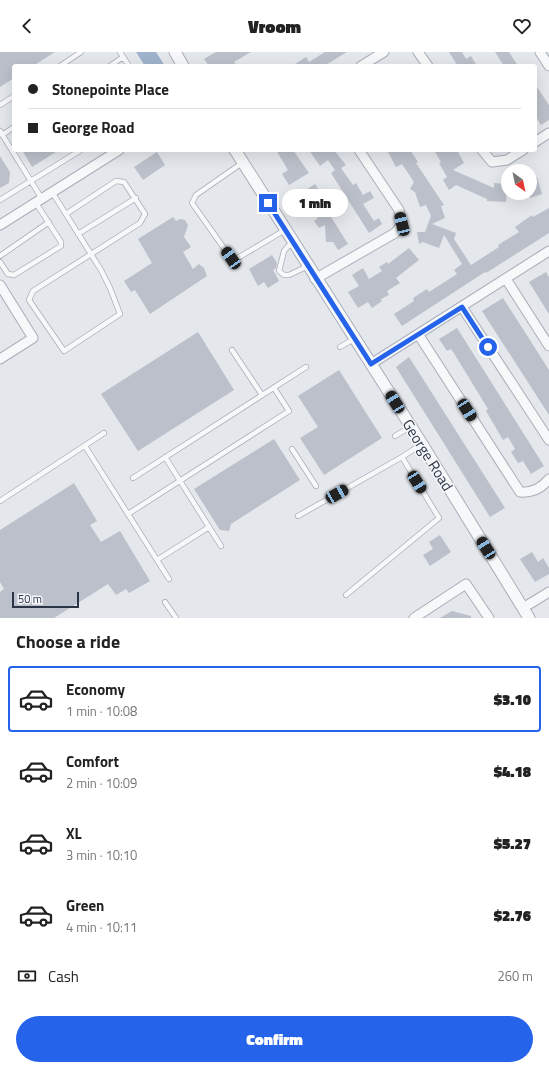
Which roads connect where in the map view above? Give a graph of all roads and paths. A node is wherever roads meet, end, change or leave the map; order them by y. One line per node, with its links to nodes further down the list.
1 (82, 52): 8 (lane)
2 (120, 52): 7 (lane)
3 (175, 52): 11 (street)
4 (384, 52): 12 (street)
5 (418, 52): 13 (street)
6 (540, 52): 14 (street)
7 (123, 57): 9 (lane); 10 (lane)
8 (63, 64)
9 (113, 64)
10 (128, 64)
11 (182, 64)
12 (364, 64)
13 (427, 64)
14 (549, 66)
15 (12, 97): 16 (lane)
16 (0, 105)
17 (12, 128): 18 (lane)
18 (1, 133): 21 (lane)
19 (549, 134): 20 (street)
20 (537, 141)
21 (12, 150)
22 (13, 152): 30 (lane)
23 (78, 152): 30 (lane)
24 (116, 152): 31 (street)
25 (236, 152): 29 (street, George Road)
26 (360, 152): 46 (street)
27 (484, 152): 28 (street)
28 (520, 152)
29 (243, 163): 38 (street, George Road); 38 (lane)
30 (32, 181): 33 (lane); 34 (lane)
31 (52, 192): 34 (street); 35 (lane)
32 (136, 198): 35 (lane); 39 (lane); 42 (lane)
33 (0, 200)
34 (39, 201): 36 (lane); 37 (street)
35 (66, 214): 39 (lane)
36 (49, 222): 43 (lane); 44 (lane)
37 (0, 225)
38 (285, 230): 40 (street, George Road)
39 (78, 234): 42 (lane)
40 (292, 242): 45 (street, George Road); 45 (lane)
41 (549, 252): 47 (street)
42 (91, 254): 42 (lane)
43 (0, 256)
44 (0, 262)
45 (308, 266): 46 (street, George Road)
46 (316, 279): 51 (street, George Road)
47 (506, 279): 49 (street); 52 (street)
48 (0, 285): 55 (street)
49 (462, 307): 50 (street); 63 (street)
50 (418, 334): 56 (street); 70 (street)
51 (354, 338): 53 (lane); 56 (street, George Road)
52 (549, 346)
53 (340, 347)
54 (232, 350): 59 (lane)
55 (0, 359)
56 (371, 364): 60 (street, George Road)
57 (306, 367): 58 (lane)
58 (274, 388): 59 (lane); 71 (lane)
59 (262, 396): 67 (lane)
60 (410, 426): 62 (lane); 64 (street, George Road)
61 (104, 433): 65 (lane)
62 (395, 436)
63 (549, 440)
64 (422, 444): 68 (lane); 83 (street, George Road)
65 (85, 446): 73 (lane); 74 (lane)
66 (292, 449): 72 (lane)
67 (165, 457): 69 (lane); 71 (lane)
68 (402, 457): 75 (lane); 81 (lane)
69 (133, 478)
70 (549, 479)
71 (179, 480): 74 (lane); 76 (lane)
72 (316, 486)
73 (0, 501)
74 (128, 514): 78 (lane)
75 (298, 516)
76 (209, 527): 77 (lane); 78 (lane)
77 (221, 546)
78 (158, 560): 79 (lane)
79 (169, 579)
80 (549, 592): 83 (street)
81 (346, 594)
82 (166, 602): 84 (lane)
83 (523, 608): 87 (street, George Road)
84 (176, 618)
85 (414, 618): 86 (street)
86 (489, 618)
87 (529, 618)

